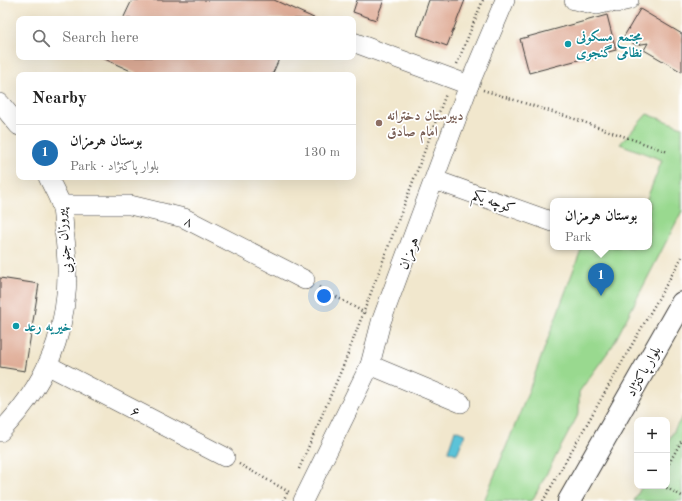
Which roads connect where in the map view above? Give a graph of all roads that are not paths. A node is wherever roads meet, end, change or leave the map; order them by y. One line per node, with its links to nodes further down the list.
1 (505, 0): 6 (street, هرمزان)
2 (574, 0): 4 (street)
3 (629, 0): 4 (street)
4 (608, 1)
5 (356, 43): 6 (street)
6 (469, 85): 10 (street, هرمزان)
7 (0, 103): 8 (street)
8 (16, 122)
9 (49, 180): 11 (street, پیروزان جنوبی)
10 (435, 180): 12 (street, کوچه یکم); 16 (street, هرمزان)
11 (61, 205): 13 (street, ۸); 15 (street, پیروزان جنوبی)
12 (550, 221)
13 (306, 280)
14 (682, 303): 21 (main road, بلوار پاکنژاد)
15 (47, 365): 18 (street, پیروزان جنوبی); 19 (street, ۶)
16 (370, 365): 17 (street); 20 (street, هرمزان)
17 (461, 403)
18 (0, 432)
19 (225, 457)
20 (298, 497)
21 (569, 501)

